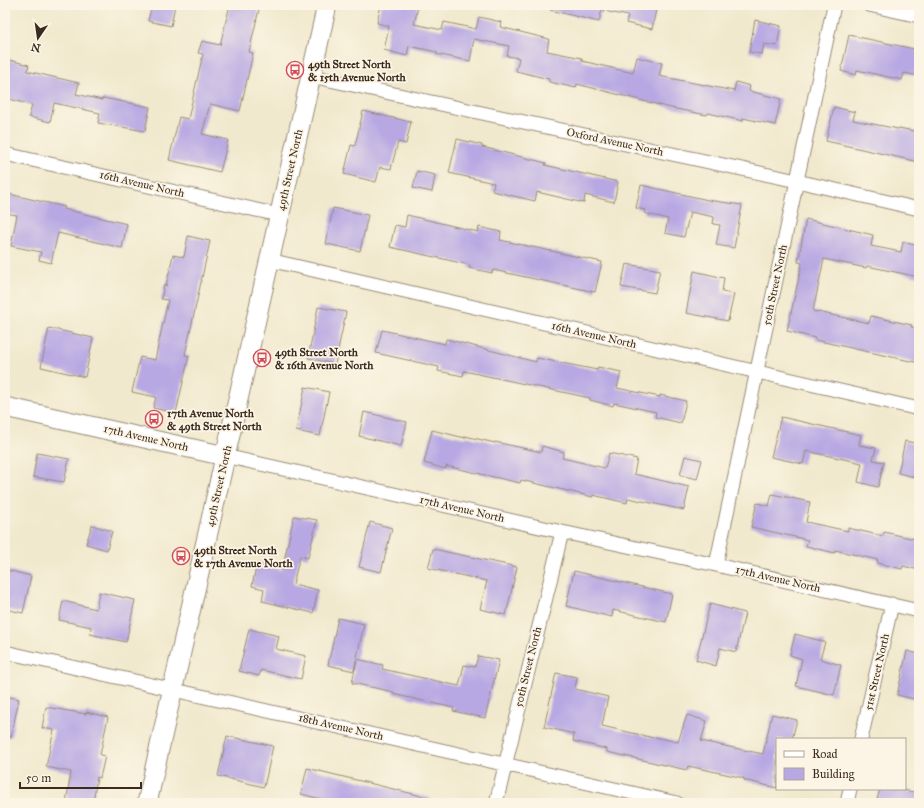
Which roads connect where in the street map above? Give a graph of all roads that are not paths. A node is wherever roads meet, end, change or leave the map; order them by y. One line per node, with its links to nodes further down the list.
1 (327, 5): 5 (main road, 49th Street North)
2 (834, 5): 7 (street, 50th Street North)
3 (869, 5): 4 (street)
4 (919, 16)
5 (311, 76): 7 (street, Oxford Avenue North); 9 (main road, 49th Street North)
6 (5, 154): 9 (street, 16th Avenue North)
7 (797, 181): 8 (street, Oxford Avenue North); 11 (street, 50th Street North)
8 (919, 209)
9 (279, 215): 10 (main road, 49th Street North)
10 (270, 260): 11 (street, 16th Avenue North); 14 (main road, 49th Street North)
11 (756, 373): 13 (street, 16th Avenue North); 16 (street, 50th Street North)
12 (5, 407): 14 (main road, 17th Avenue North)
13 (919, 409)
14 (226, 456): 15 (street, 17th Avenue North); 20 (main road, 49th Street North)
15 (562, 532): 16 (street, 17th Avenue North); 22 (street, 50th Street North)
16 (716, 565): 17 (street, 17th Avenue North)
17 (892, 604): 18 (street, 17th Avenue North); 21 (street, 51st Street North)
18 (919, 611)
19 (5, 652): 20 (street, 18th Avenue North)
20 (173, 689): 22 (street, 18th Avenue North); 24 (main road, 49th Street North)
21 (861, 738)
22 (505, 764): 25 (street, 50th Street North); 26 (street, 18th Avenue North)
23 (850, 790): 27 (street)
24 (148, 803)
25 (496, 803)
26 (677, 803)
27 (847, 803)

